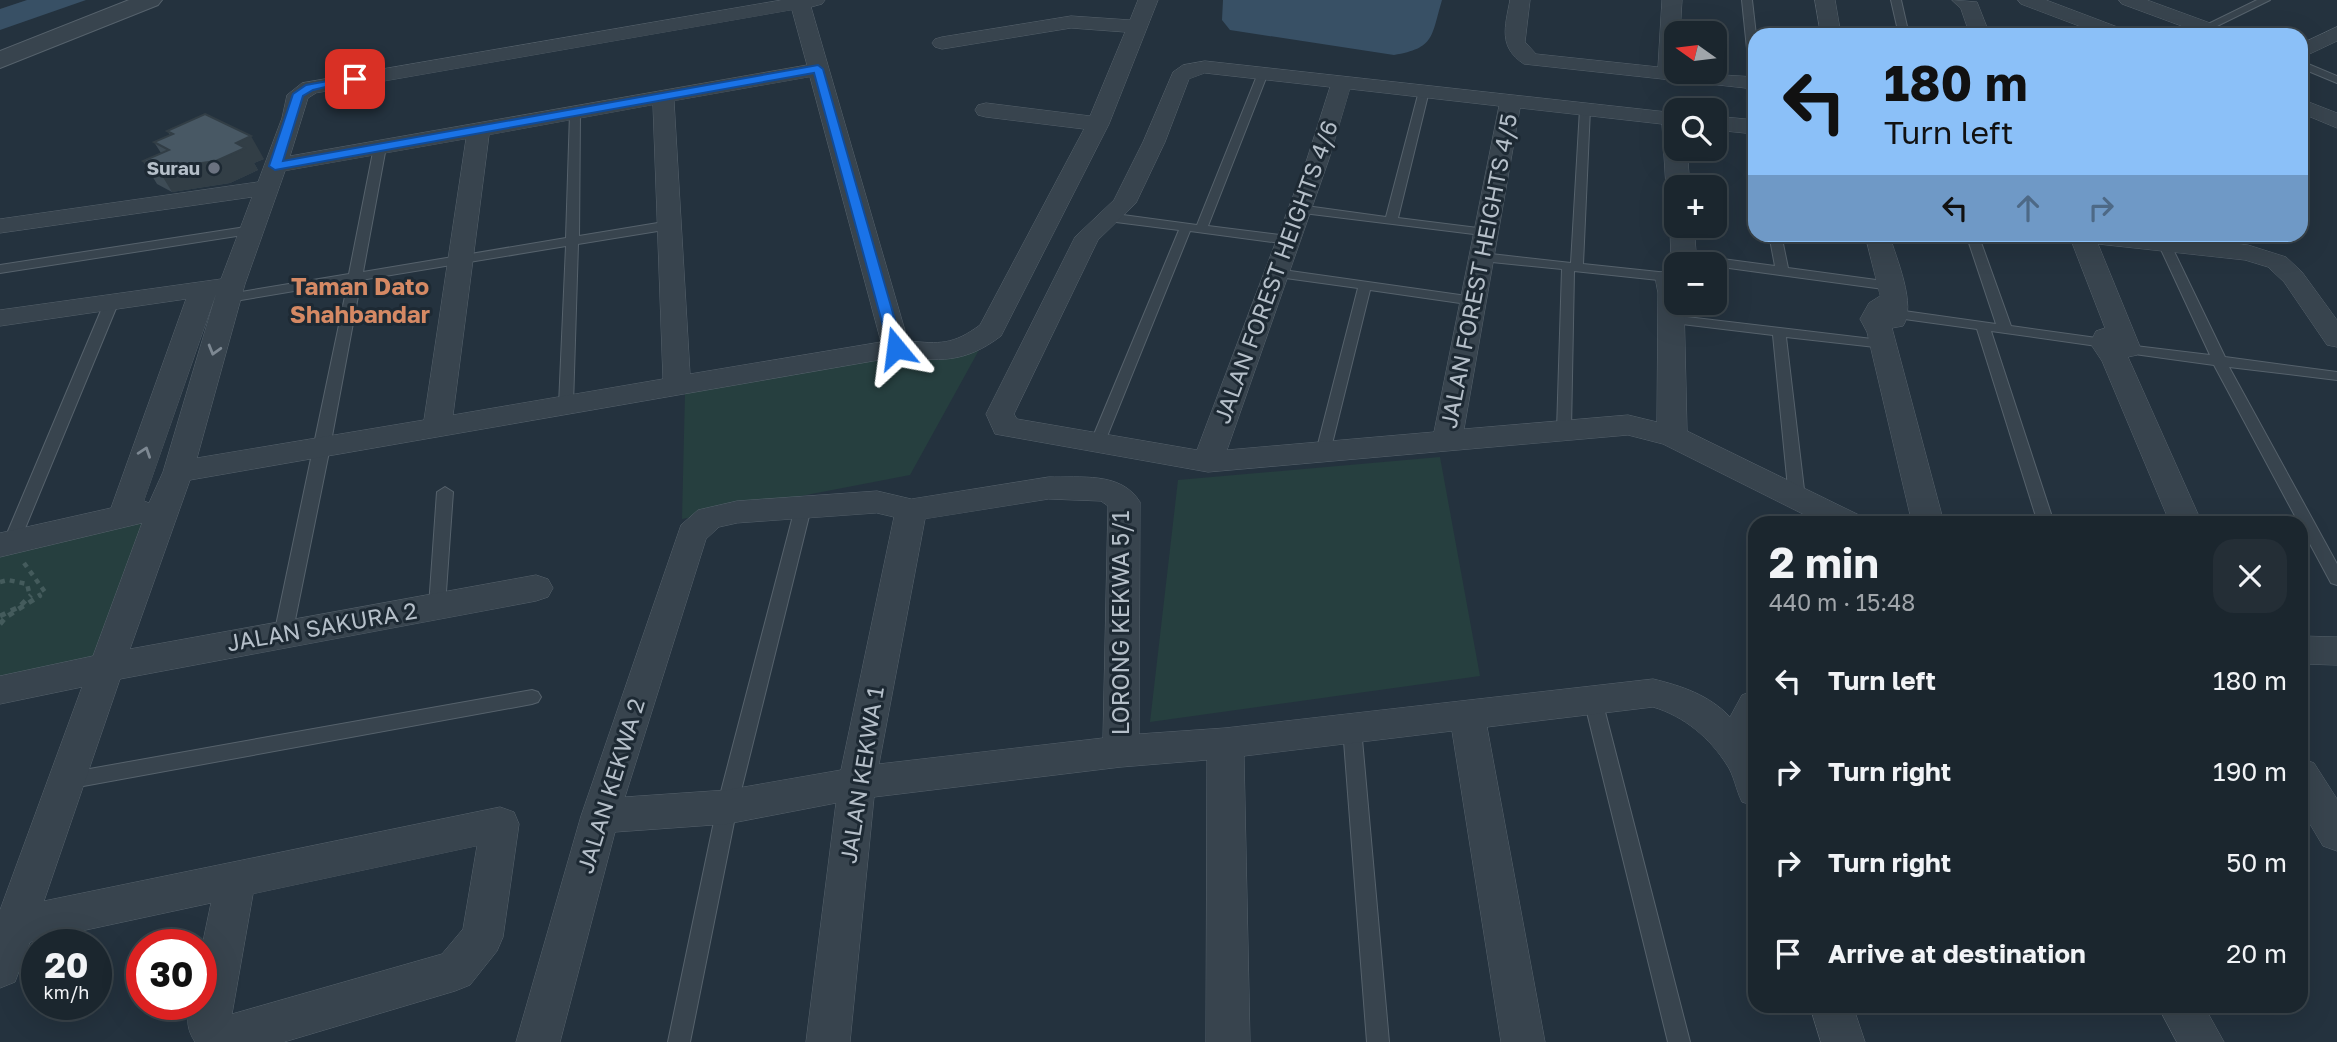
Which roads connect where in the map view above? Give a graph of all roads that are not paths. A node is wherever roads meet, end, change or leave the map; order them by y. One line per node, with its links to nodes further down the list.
1 (150, 0): 24 (street)
2 (1148, 0): 14 (street)
3 (1520, 0): 28 (street)
4 (1672, 0): 13 (street)
5 (1747, 0): 15 (lane)
6 (1823, 0): 16 (street)
7 (1896, 0): 17 (lane)
8 (1962, 0): 18 (street)
9 (2028, 0): 19 (street)
10 (2265, 0): 20 (lane)
11 (808, 1): 26 (street); 47 (street)
12 (2137, 1): 20 (street)
13 (1671, 21)
14 (1138, 27): 22 (street); 42 (street)
15 (1750, 28)
16 (1829, 28)
17 (1902, 28)
18 (1977, 28)
19 (2102, 28)
20 (2205, 28)
21 (2337, 33): 23 (street)
22 (942, 43)
23 (2308, 48)
24 (0, 60)
25 (2308, 67): 31 (lane)
26 (818, 69): 34 (street); 86 (street)
27 (1263, 73): 32 (street); 49 (street); 54 (lane)
28 (1664, 74)
29 (1727, 79): 30 (street)
30 (1748, 80)
31 (2337, 80)
32 (1342, 81): 33 (street); 48 (street, JALAN FOREST HEIGHTS 4/6)
33 (1424, 91): 35 (street); 50 (lane)
34 (663, 97): 39 (street); 51 (street)
35 (1511, 100): 37 (street); 64 (street, JALAN FOREST HEIGHTS 4/5)
36 (2308, 108): 41 (street)
37 (1585, 109): 40 (street); 66 (lane)
38 (986, 110): 42 (street)
39 (575, 113): 45 (street); 57 (lane)
40 (1664, 118)
41 (2337, 121)
42 (1098, 124): 86 (street)
43 (1727, 124): 44 (street)
44 (1748, 127)
45 (478, 130): 46 (street); 65 (street)
46 (380, 147): 47 (street); 71 (lane)
47 (271, 177): 52 (street); 55 (street)
48 (1299, 209): 50 (lane); 56 (street, JALAN FOREST HEIGHTS 4/6)
49 (1108, 217): 53 (lane); 95 (street)
50 (1391, 221): 64 (lane)
51 (670, 225): 57 (lane); 89 (street)
52 (0, 226)
53 (1186, 227): 54 (lane); 95 (lane)
54 (1201, 229): 56 (lane)
55 (252, 230): 67 (lane); 74 (street)
56 (1288, 240): 69 (street, JALAN FOREST HEIGHTS 4/6)
57 (572, 241): 65 (lane); 90 (lane)
58 (1777, 242): 68 (lane)
59 (1878, 242): 79 (street)
60 (1975, 242): 82 (lane)
61 (2083, 242): 85 (street)
62 (2155, 242): 63 (street)
63 (2164, 243): 84 (street); 87 (lane)
64 (1484, 245): 66 (lane); 76 (street, JALAN FOREST HEIGHTS 4/5)
65 (461, 260): 71 (lane); 91 (street)
66 (1573, 267): 72 (lane); 92 (lane)
67 (0, 269)
68 (1782, 271): 70 (lane); 79 (lane)
69 (1276, 273): 73 (lane); 98 (street, JALAN FOREST HEIGHTS 4/6)
70 (1727, 276)
71 (356, 277): 74 (lane); 96 (lane)
72 (1664, 279)
73 (1365, 285): 76 (lane); 97 (lane)
74 (221, 290): 75 (street); 99 (street, one-way to 99); 110 (street, one-way to 74)
75 (112, 301): 80 (street); 112 (lane)
76 (1474, 301): 94 (street, JALAN FOREST HEIGHTS 4/5)
77 (1727, 306): 83 (lane)
78 (1675, 315): 93 (street)
79 (1889, 315): 81 (lane); 83 (lane); 106 (street)
80 (0, 317)
81 (1983, 327): 82 (lane); 107 (lane)
82 (2005, 329): 85 (lane)
83 (1779, 332): 101 (lane)
84 (2337, 338)
85 (2116, 346): 87 (lane); 108 (street)
86 (896, 348): 89 (street)
87 (2220, 362): 88 (lane); 109 (lane)
88 (2337, 376)
89 (677, 386): 90 (street)
90 (566, 405): 91 (street)
91 (437, 428): 96 (street)
92 (1564, 430): 93 (street); 94 (street)
93 (1672, 436): 101 (street)
94 (1447, 443): 97 (street)
95 (1097, 444): 98 (street)
96 (323, 447): 99 (street); 116 (lane)
97 (1323, 452): 98 (street)
98 (1208, 462)
99 (178, 472): 102 (street)
100 (445, 492): 115 (lane)
101 (1797, 498): 105 (street)
102 (164, 505): 110 (street); 119 (street)
103 (803, 508): 104 (street); 133 (lane); 134 (street, JALAN KEKWA 2)
104 (911, 510): 127 (street, LORONG KEKWA 5/1); 131 (street, JALAN KEKWA 1)
105 (1834, 516)
106 (1927, 516)
107 (2044, 516)
108 (2183, 516)
109 (2303, 516)
110 (123, 517): 112 (street)
111 (2308, 525): 113 (lane)
112 (6, 544)
113 (2337, 579)
114 (536, 588): 115 (street, JALAN SAKURA 2)
115 (437, 606): 116 (street, JALAN SAKURA 2)
116 (283, 635): 119 (street, JALAN SAKURA 2)
117 (2308, 650): 118 (street)
118 (2337, 651)
119 (108, 667): 120 (street, JALAN SAKURA 2); 130 (street)
120 (0, 690)
121 (532, 697): 130 (lane)
122 (1593, 700): 124 (street); 128 (street); 147 (lane)
123 (1748, 713): 128 (street)
124 (1467, 715): 125 (street); 146 (street)
125 (1352, 728): 126 (street); 145 (lane)
126 (1226, 743): 127 (street); 144 (street)
127 (1121, 751): 131 (street)
128 (1743, 757): 129 (street)
129 (1748, 771)
130 (67, 781): 137 (street)
131 (857, 783): 133 (street); 143 (street, JALAN KEKWA 1)
132 (2308, 786): 135 (street)
133 (727, 807): 134 (street); 142 (lane)
134 (600, 816): 141 (street, JALAN KEKWA 2)
135 (2337, 834)
136 (236, 880): 136 (street); 137 (street)
137 (13, 909): 138 (street)
138 (0, 968)
139 (1833, 1013): 148 (street)
140 (2183, 1013): 149 (street)
141 (538, 1042)
142 (679, 1042)
143 (828, 1042)
144 (1228, 1042)
145 (1378, 1042)
146 (1523, 1042)
147 (1679, 1042)
148 (1843, 1042)
149 (2202, 1042)

